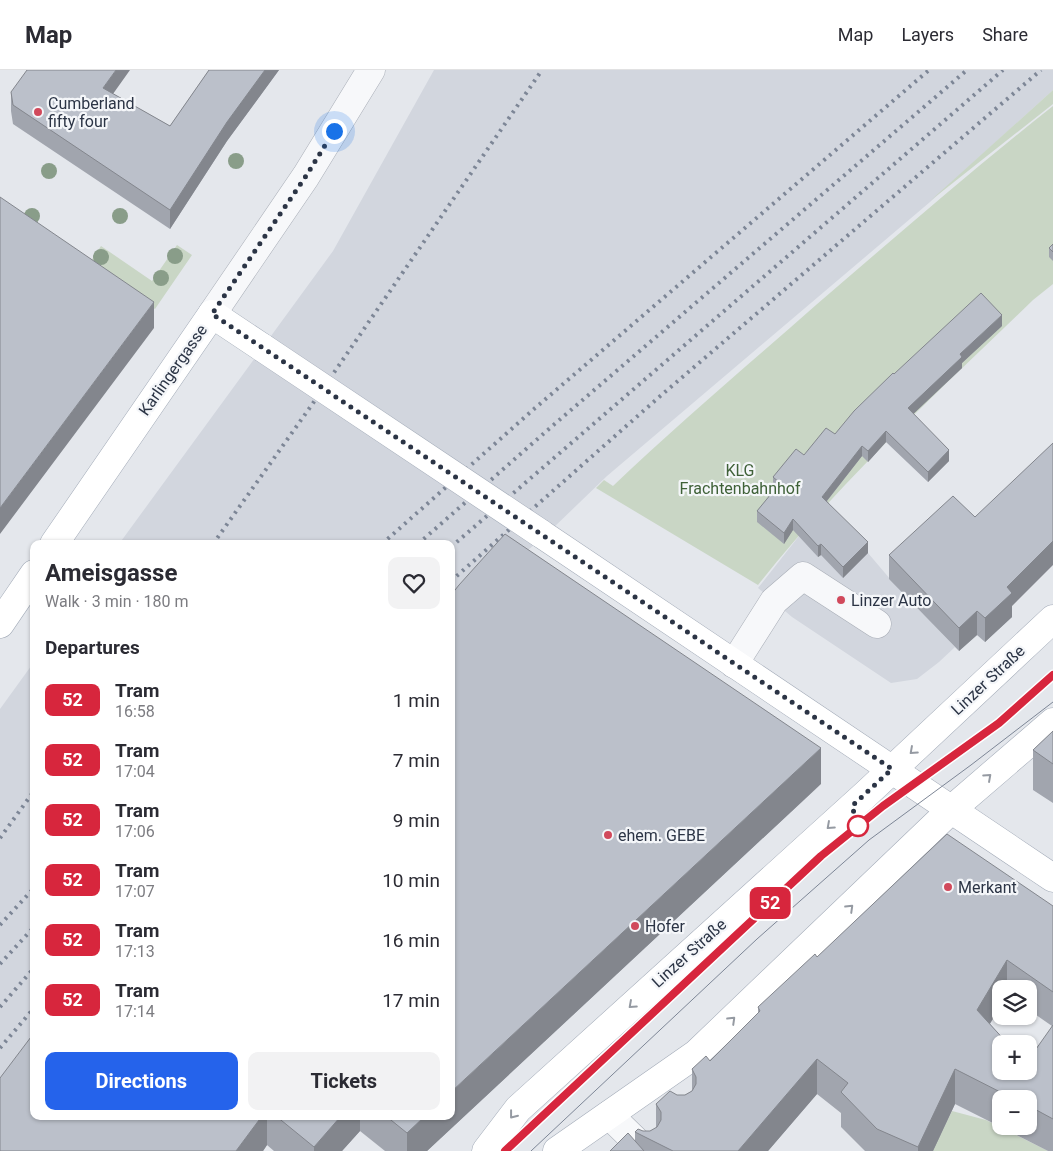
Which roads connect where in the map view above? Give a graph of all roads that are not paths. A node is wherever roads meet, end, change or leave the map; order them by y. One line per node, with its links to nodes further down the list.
1 (372, 70): 2 (street, Karlingergasse)
2 (212, 314): 3 (main road, Karlingergasse); 8 (main road, bridge)
3 (57, 540)
4 (30, 580): 6 (main road)
5 (1053, 619): 10 (main road, Linzer Straße, one-way to 10)
6 (0, 624)
7 (876, 624): 8 (street)
8 (734, 664): 10 (main road)
9 (1053, 722): 11 (main road, one-way to 9)
10 (892, 769): 11 (main road); 14 (main road, Linzer Straße, one-way to 14)
11 (952, 809): 12 (main road); 13 (main road, one-way to 11)
12 (1053, 878)
13 (608, 1115): 15 (main road); 16 (street)
14 (486, 1151)
15 (557, 1151)
16 (646, 1151)

